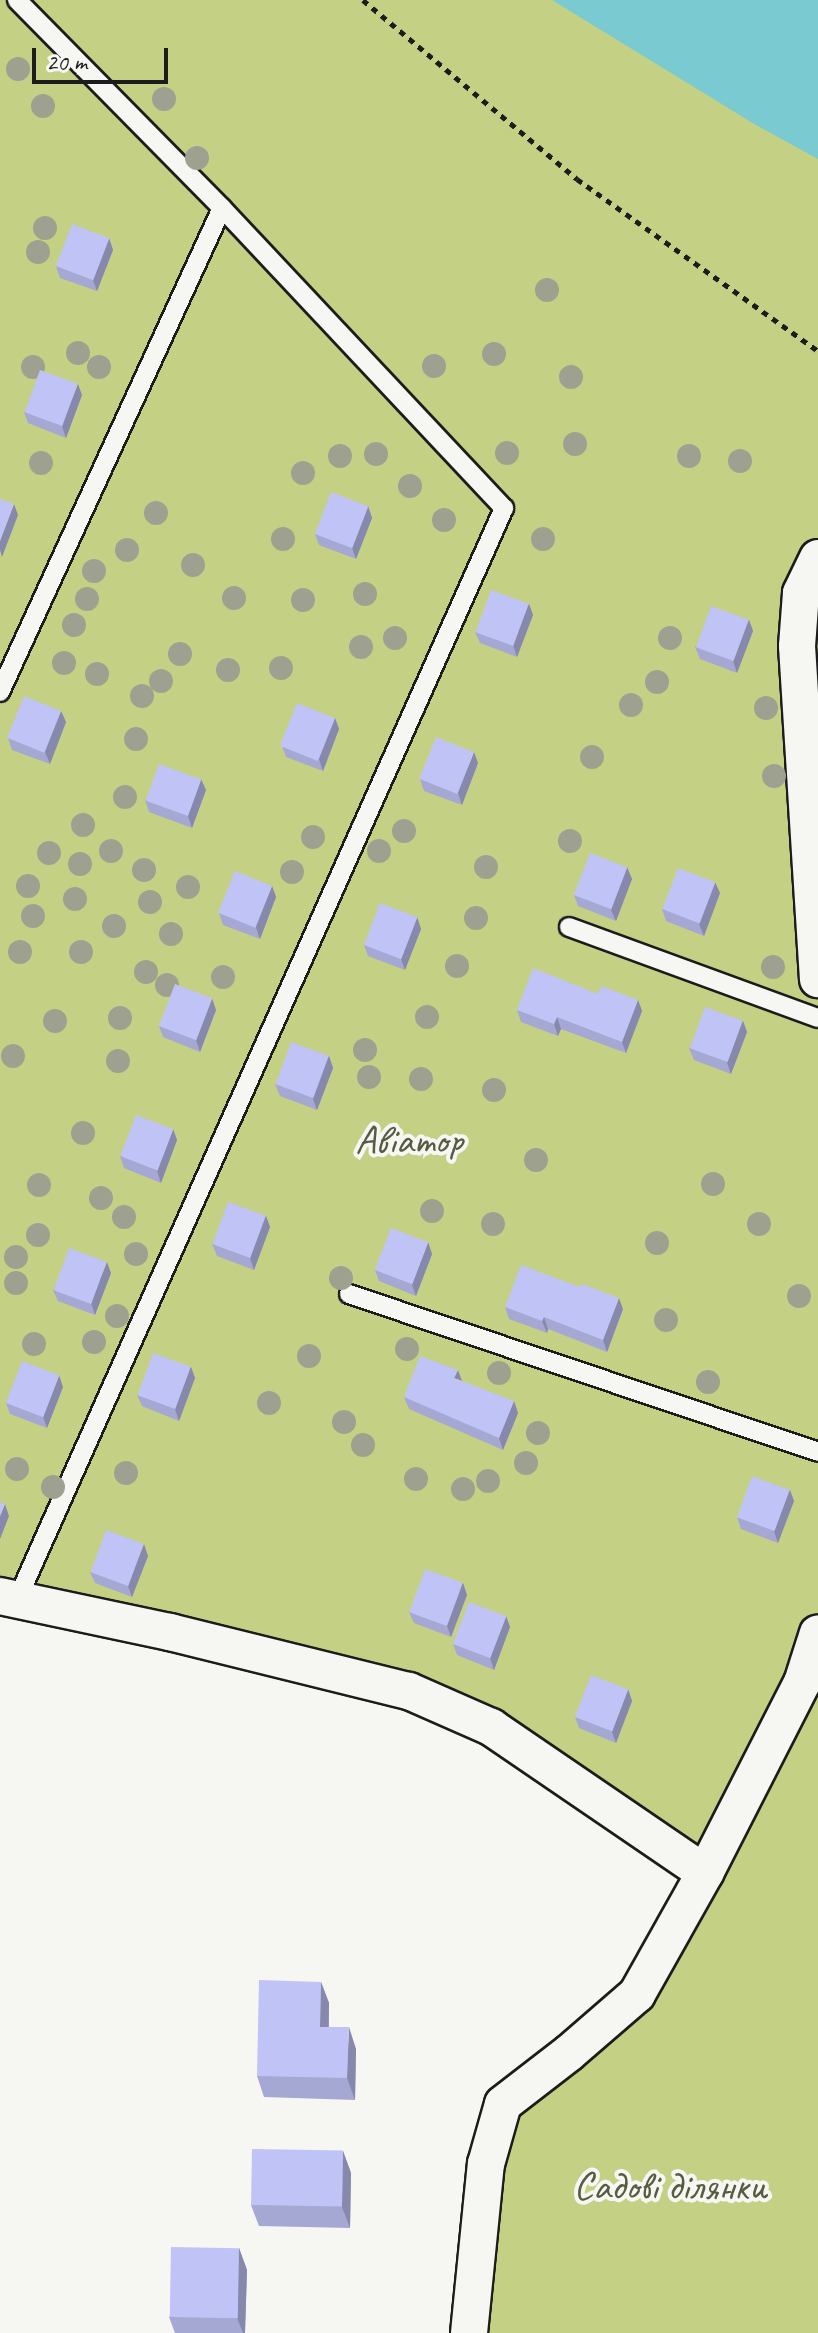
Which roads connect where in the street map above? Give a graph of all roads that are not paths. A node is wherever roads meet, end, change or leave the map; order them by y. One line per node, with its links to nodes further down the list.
1 (17, 0): 2 (lane)
2 (222, 208): 4 (lane); 10 (lane)
3 (818, 558): 6 (street)
4 (0, 692)
5 (569, 927): 7 (lane)
6 (818, 979)
7 (818, 1018)
8 (349, 1294): 9 (lane)
9 (818, 1452)
10 (9, 1598): 12 (street)
11 (818, 1633): 12 (street)
12 (705, 1873): 13 (street)
13 (469, 2333)

